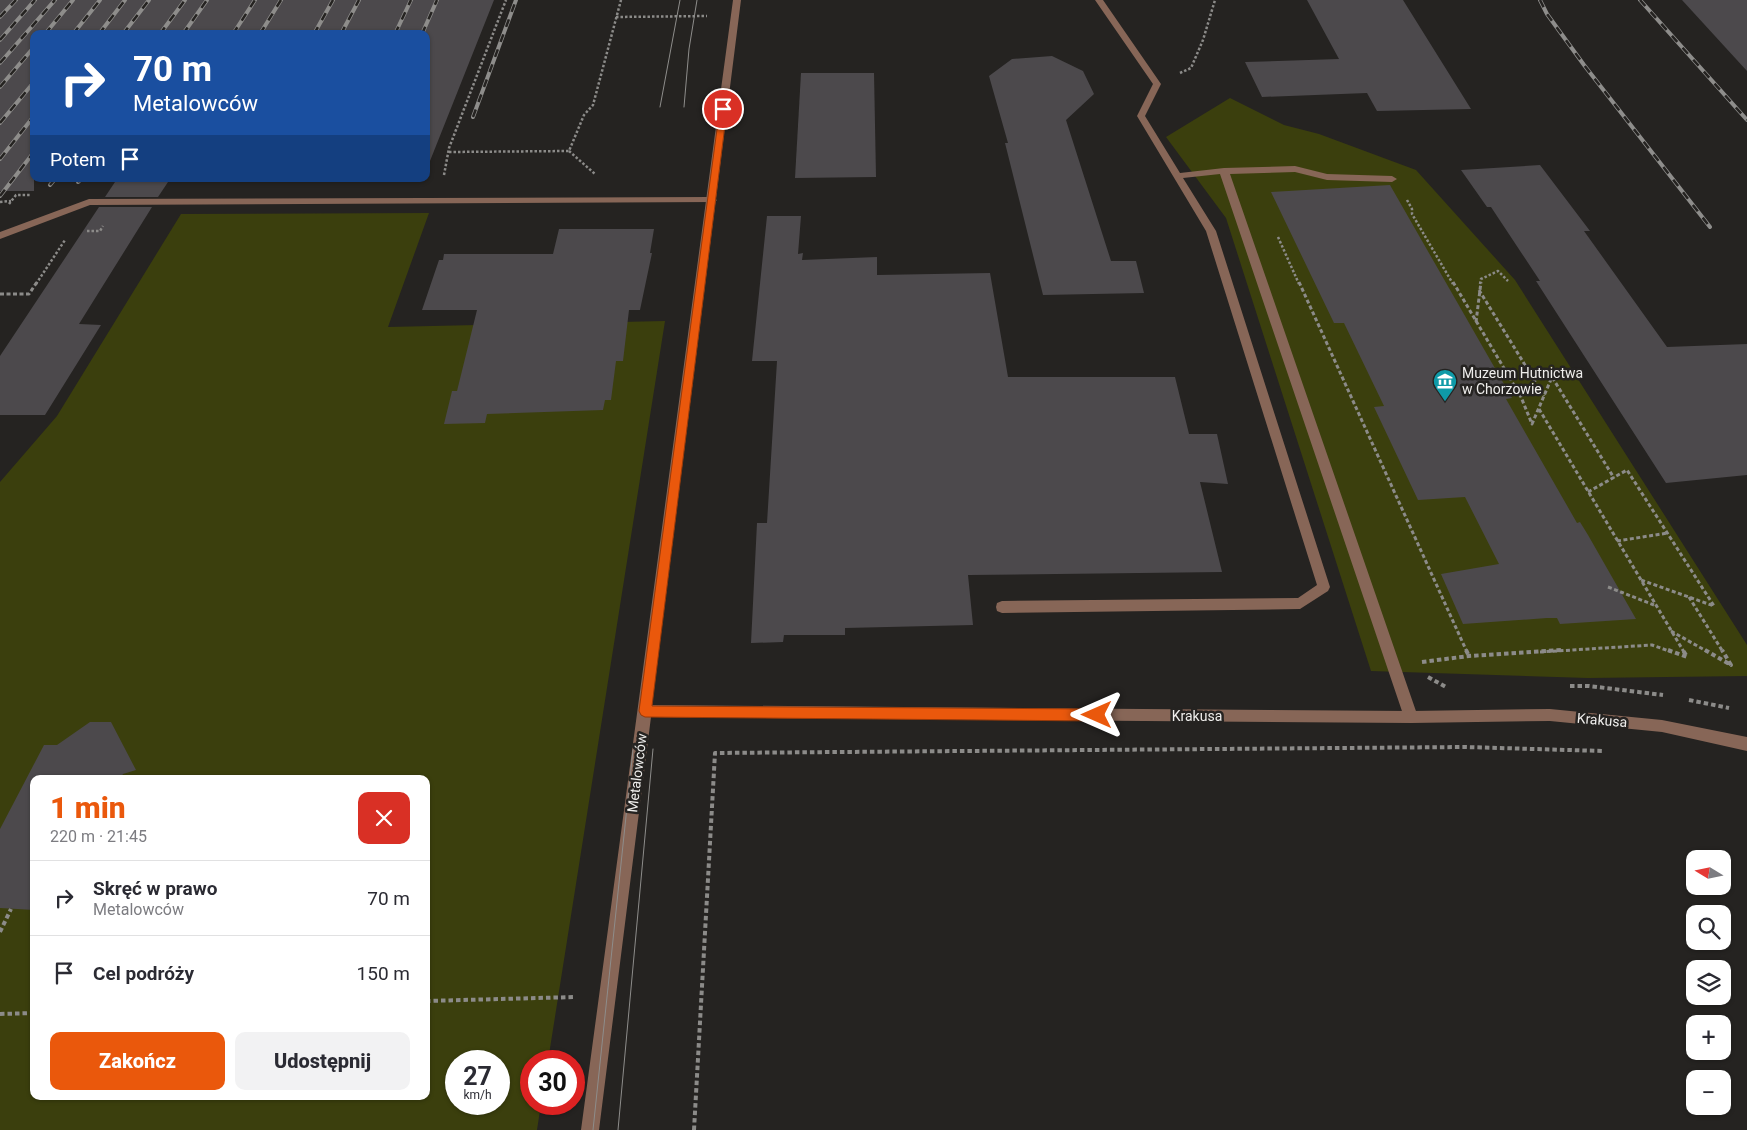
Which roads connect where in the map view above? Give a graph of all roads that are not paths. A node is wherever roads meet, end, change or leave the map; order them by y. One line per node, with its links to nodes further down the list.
1 (737, 0): 6 (street, Metalowców)
2 (1099, 0): 4 (street)
3 (1224, 171): 4 (street); 5 (street); 10 (street)
4 (1178, 176): 8 (street)
5 (1392, 179)
6 (712, 200): 7 (street); 9 (street, Metalowców)
7 (0, 236)
8 (1002, 607)
9 (645, 711): 10 (street, Krakusa); 12 (street, Metalowców)
10 (1411, 717): 11 (street, Krakusa)
11 (1747, 744)
12 (590, 1130)

